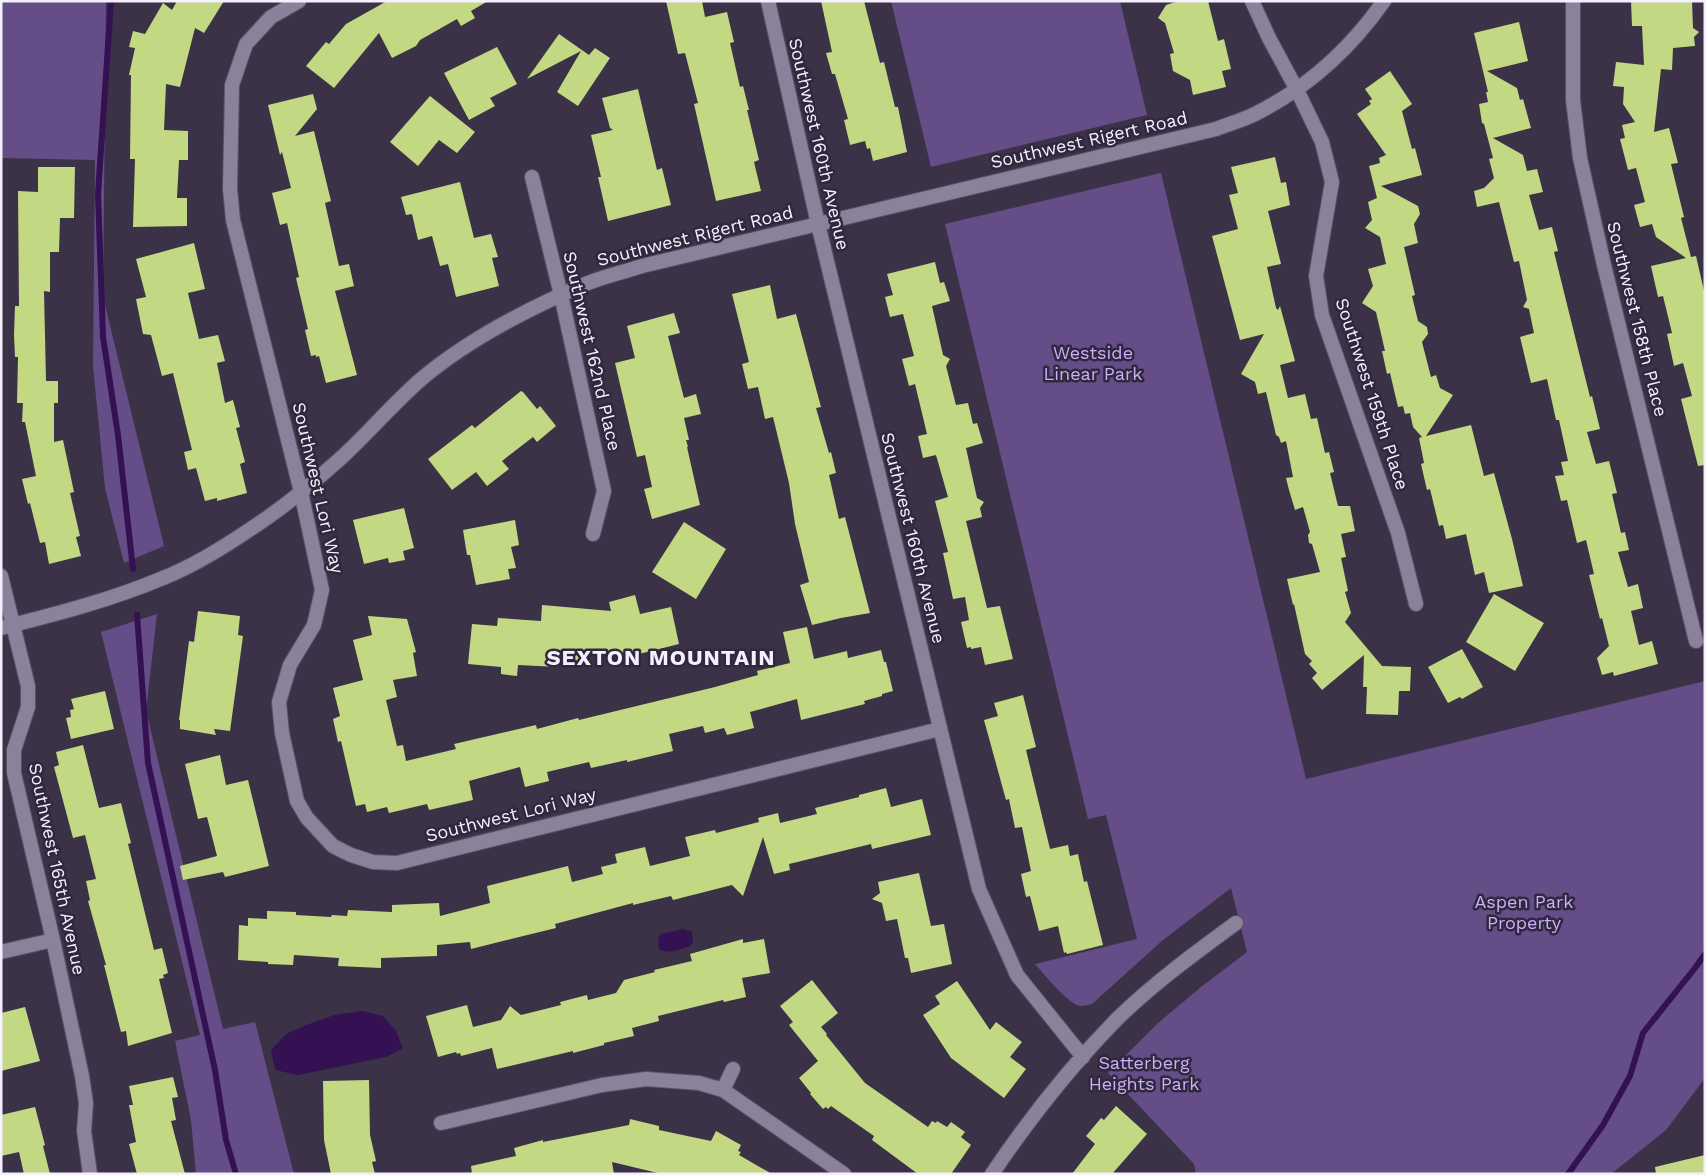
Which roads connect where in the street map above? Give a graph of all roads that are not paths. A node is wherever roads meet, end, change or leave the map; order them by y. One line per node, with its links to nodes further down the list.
1 (298, 1): 10 (street, Southwest Lori Way)
2 (768, 1): 8 (street, Southwest 160th Avenue)
3 (1252, 1): 6 (street, Southwest 159th Place)
4 (1384, 1): 6 (street, Southwest Rigert Road)
5 (1573, 1): 15 (street, Southwest 158th Place)
6 (1297, 90): 8 (street, Southwest Rigert Road); 13 (street, Southwest 159th Place)
7 (532, 177): 9 (street, Southwest 162nd Place)
8 (818, 224): 9 (street, Southwest Rigert Road); 16 (street, Southwest 160th Avenue)
9 (561, 296): 10 (street, Southwest Rigert Road); 11 (street, Southwest 162nd Place)
10 (301, 492): 14 (street, Southwest Rigert Road); 16 (street, Southwest Lori Way)
11 (593, 534)
12 (1, 576): 14 (street, Southwest 165th Avenue)
13 (1416, 604)
14 (7, 627): 18 (street, Southwest 165th Avenue)
15 (1696, 641)
16 (940, 729): 20 (street, Southwest 160th Avenue)
17 (1236, 923): 20 (street)
18 (53, 940): 19 (street); 24 (street, Southwest 165th Avenue)
19 (1, 952)
20 (1083, 1057): 26 (street)
21 (732, 1069): 22 (street)
22 (723, 1090): 23 (street); 25 (street)
23 (441, 1123)
24 (90, 1174)
25 (844, 1174)
26 (992, 1174)

